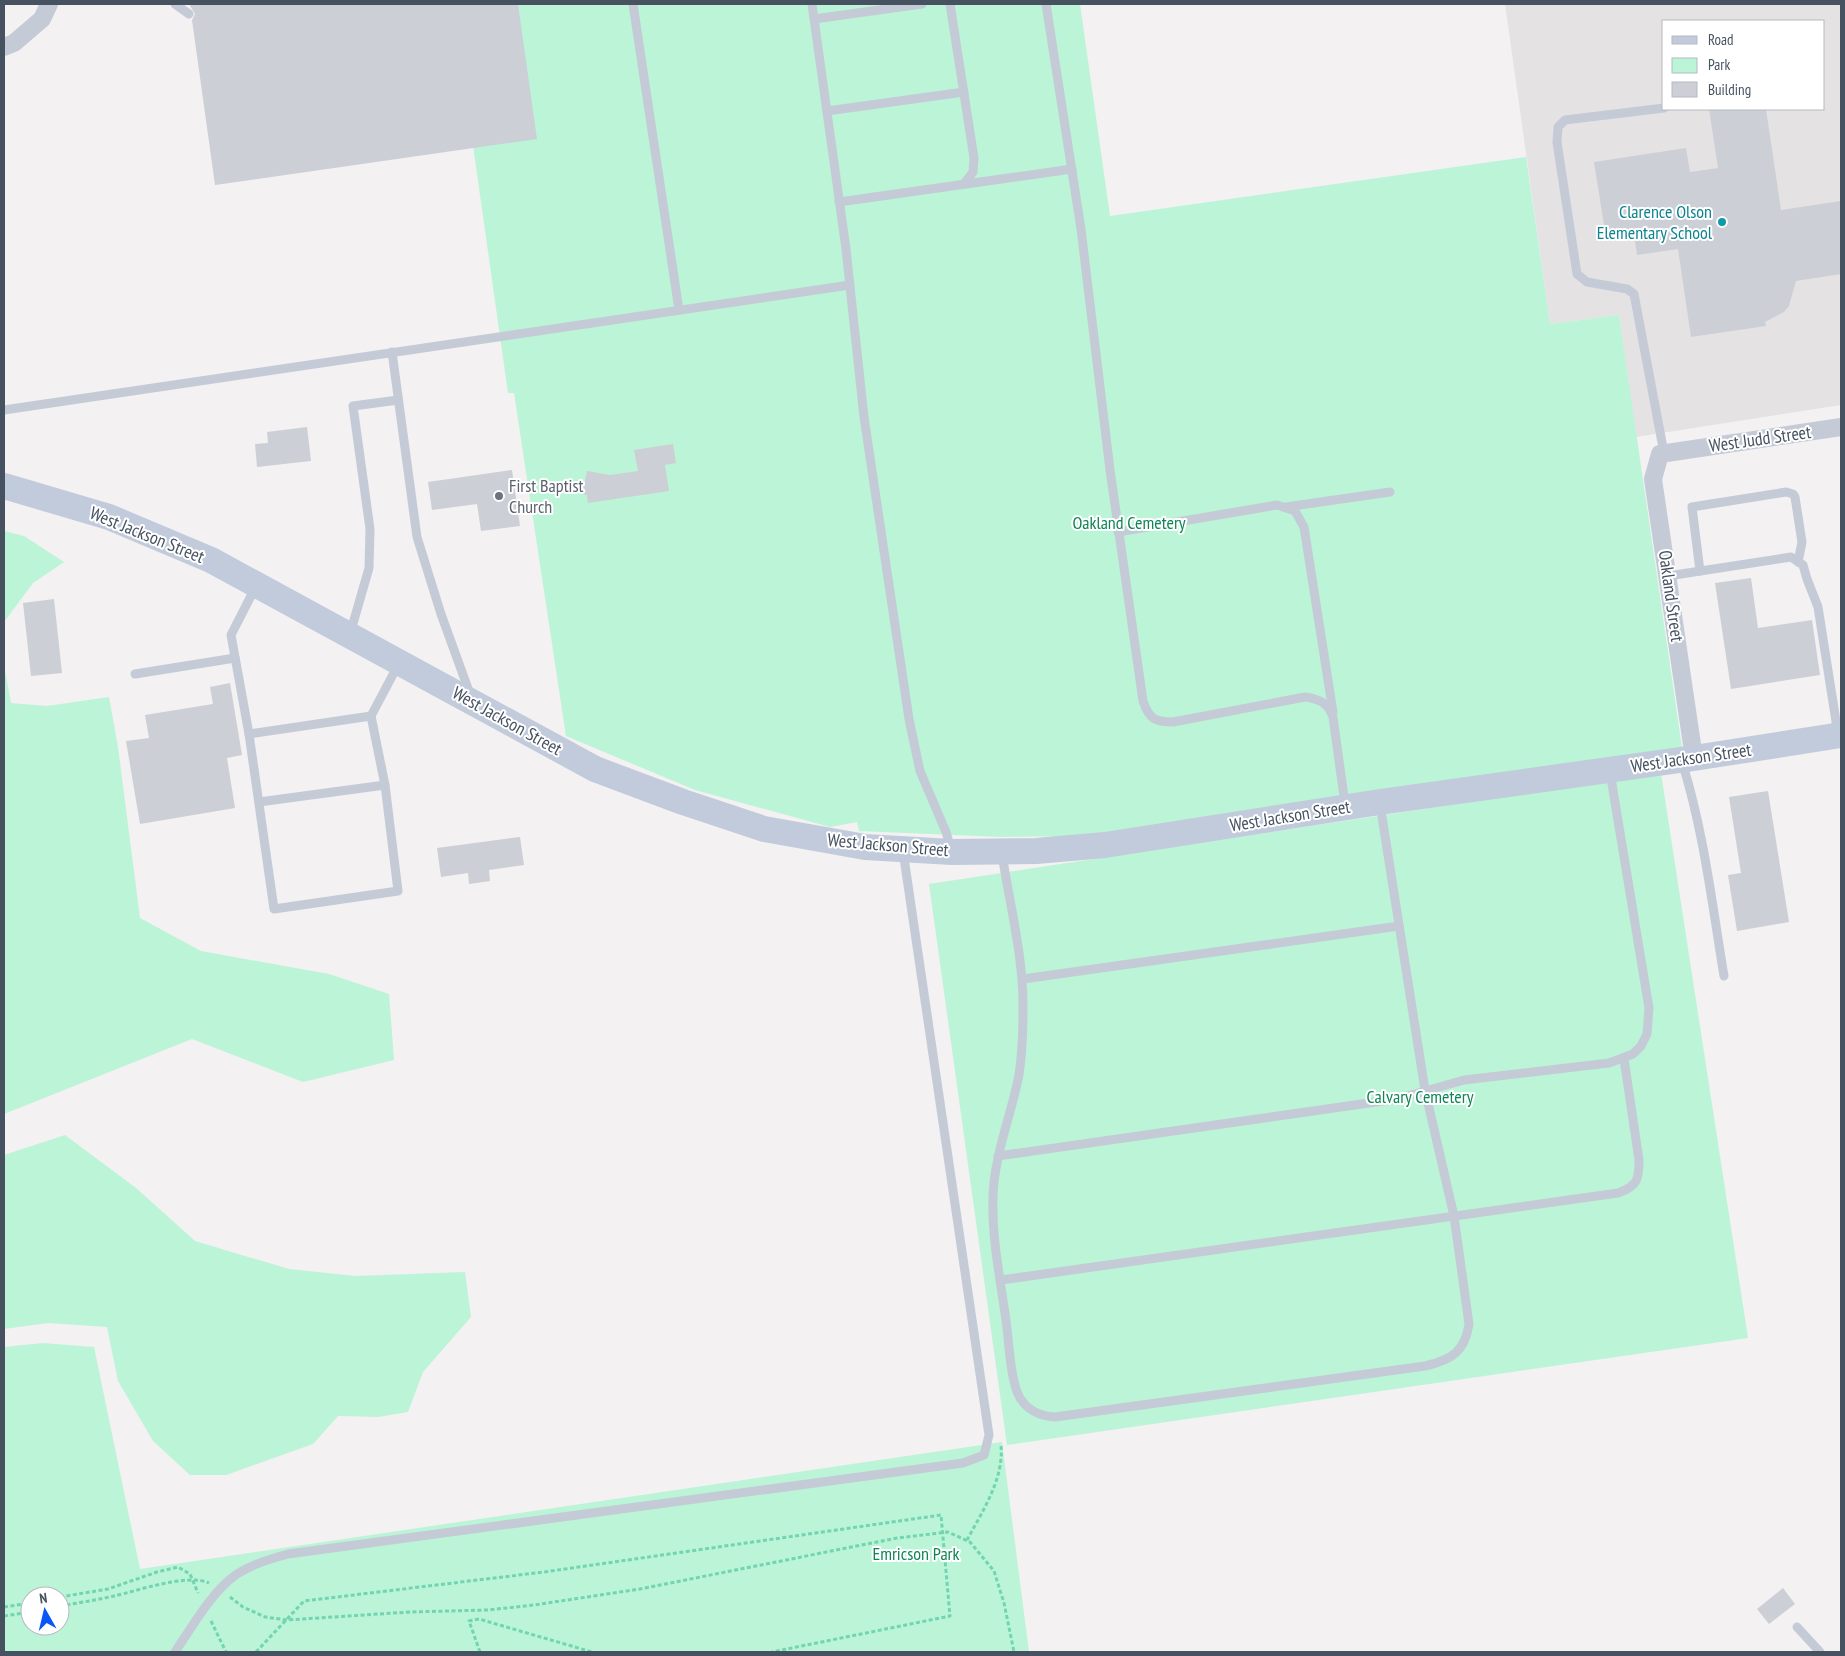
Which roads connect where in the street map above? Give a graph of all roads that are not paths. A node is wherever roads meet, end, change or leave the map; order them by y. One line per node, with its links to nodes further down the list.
1 (49, 4): 10 (street)
2 (175, 4): 8 (lane)
3 (633, 4): 18 (lane)
4 (812, 4): 9 (lane)
5 (922, 4): 9 (lane)
6 (950, 4): 11 (lane)
7 (1046, 4): 14 (lane)
8 (189, 14)
9 (814, 19): 13 (lane)
10 (4, 47)
11 (964, 92): 13 (lane); 15 (lane)
12 (1662, 108): 23 (lane)
13 (827, 111): 16 (lane)
14 (1072, 169): 15 (lane); 27 (lane)
15 (964, 184): 16 (lane)
16 (839, 202): 17 (lane)
17 (850, 285): 18 (lane); 49 (lane)
18 (679, 310): 19 (lane)
19 (392, 352): 20 (lane); 21 (lane)
20 (398, 400): 32 (lane); 36 (lane)
21 (4, 410)
22 (1841, 427): 23 (street, West Judd Street)
23 (1672, 452): 30 (street, Oakland Street)
24 (4, 486): 31 (street, West Jackson Street)
25 (1390, 492): 26 (lane)
26 (1286, 507): 27 (lane); 38 (lane)
27 (1118, 532): 38 (lane)
28 (1798, 562): 29 (lane); 29 (lane); 40 (lane)
29 (1700, 571): 30 (lane)
30 (1668, 576): 41 (street, Oakland Street)
31 (256, 585): 32 (street, West Jackson Street); 33 (lane)
32 (350, 636): 34 (street, West Jackson Street)
33 (235, 658): 35 (lane); 39 (lane)
34 (399, 663): 36 (street, West Jackson Street); 37 (lane)
35 (135, 674)
36 (474, 703): 47 (street, West Jackson Street)
37 (371, 716): 39 (lane); 43 (lane)
38 (1334, 717): 46 (lane)
39 (249, 734): 44 (lane)
40 (1840, 735): 41 (street, West Jackson Street)
41 (1688, 759): 42 (street, West Jackson Street); 51 (lane)
42 (1610, 770): 45 (street, West Jackson Street); 53 (lane)
43 (385, 785): 44 (lane); 44 (lane)
44 (259, 802)
45 (1380, 802): 46 (street, West Jackson Street); 50 (lane)
46 (1346, 807): 48 (street, West Jackson Street)
47 (903, 849): 49 (street, West Jackson Street); 59 (lane)
48 (1001, 851): 49 (street, West Jackson Street); 52 (lane)
49 (952, 852)
50 (1400, 926): 52 (lane); 54 (lane)
51 (1724, 976)
52 (1023, 979): 55 (lane)
53 (1624, 1058): 54 (lane); 56 (lane)
54 (1425, 1090): 55 (lane); 56 (lane)
55 (998, 1156): 57 (lane)
56 (1454, 1216): 57 (lane); 57 (lane)
57 (1001, 1280)
58 (1797, 1627): 60 (lane)
59 (175, 1652)
60 (1820, 1652)

